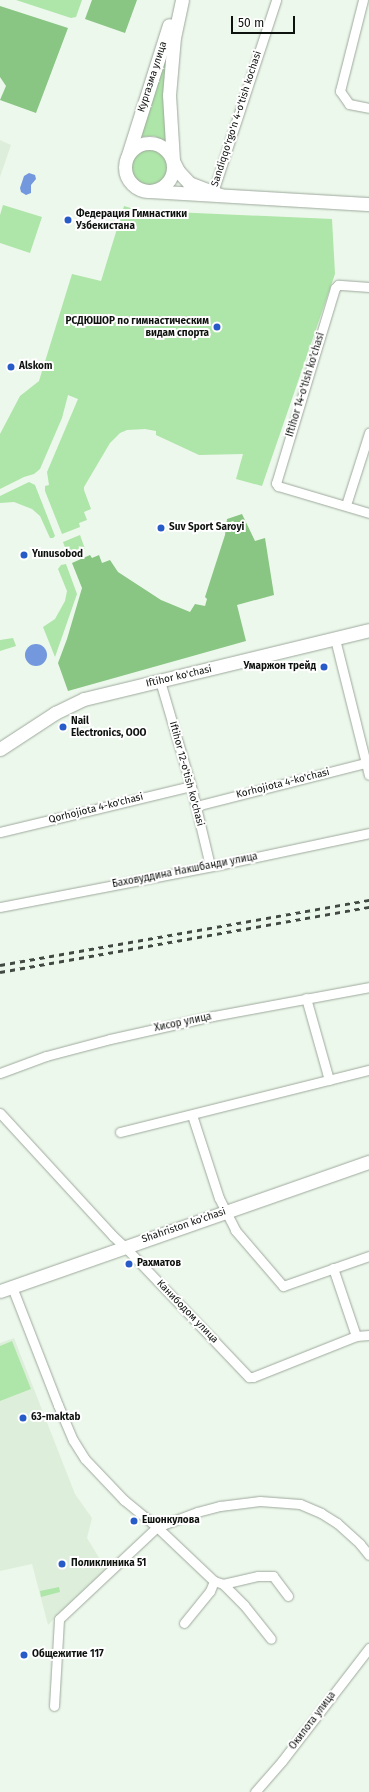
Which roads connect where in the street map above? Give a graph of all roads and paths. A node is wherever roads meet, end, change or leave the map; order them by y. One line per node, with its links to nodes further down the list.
1 (181, 0): 5 (main road, Кургазма улица); 6 (main road, Кургазма улица)
2 (276, 0): 8 (street, Sandiqqo'rgo'n 4-o'tish kochasi)
3 (363, 0): 4 (street)
4 (369, 108)
5 (128, 155): 6 (main road); 7 (main road)
6 (173, 161): 7 (main road); 8 (main road)
7 (148, 191): 8 (main road)
8 (217, 194): 9 (main road)
9 (369, 204)
10 (369, 287): 12 (street, Iftihor 14-o'tish ko'chasi)
11 (369, 433): 12 (street)
12 (346, 505): 13 (street)
13 (369, 513)
14 (369, 630): 15 (main road, Iftihor ko'chasi)
15 (335, 639): 16 (main road, Iftihor ko'chasi); 18 (street)
16 (160, 681): 17 (main road, Iftihor ko'chasi); 20 (street, Iftihor 12-o'tish ko'chasi)
17 (0, 749)
18 (368, 762): 19 (street); 21 (street, Korhojiota 4-ko'chasi)
19 (369, 775)
20 (191, 786): 21 (street, Iftihor 12-o'tish ko'chasi); 22 (street, Qorhojiota 4-ko'chasi)
21 (196, 806): 24 (street, Iftihor 12-o'tish ko'chasi)
22 (0, 832)
23 (369, 833): 24 (street, Баховуддина Накшбанди улица)
24 (210, 866): 25 (street, Баховуддина Накшбанди улица)
25 (0, 907)
26 (369, 987): 27 (street, Хисор улица)
27 (306, 998): 29 (street, Хисор улица); 30 (street)
28 (369, 1070): 30 (street)
29 (0, 1073)
30 (329, 1080): 32 (street)
31 (0, 1113): 36 (street, Канибодом улица)
32 (192, 1115): 33 (street); 35 (street)
33 (120, 1132)
34 (369, 1162): 35 (main road, Shahriston ko'chasi)
35 (226, 1211): 36 (main road, Shahriston ko'chasi); 38 (street)
36 (125, 1246): 39 (main road, Shahriston ko'chasi); 41 (street, Канибодом улица)
37 (369, 1256): 38 (street)
38 (334, 1268): 41 (street)
39 (6, 1289): 42 (street)
40 (369, 1335): 41 (street)
41 (356, 1336)
42 (157, 1527): 43 (street); 44 (street); 49 (street)
43 (369, 1555)
44 (218, 1582): 45 (street); 46 (street); 47 (street)
45 (288, 1596)
46 (184, 1623)
47 (272, 1639)
48 (369, 1648): 50 (street, Окилота улица)
49 (54, 1706)
50 (255, 1792)

